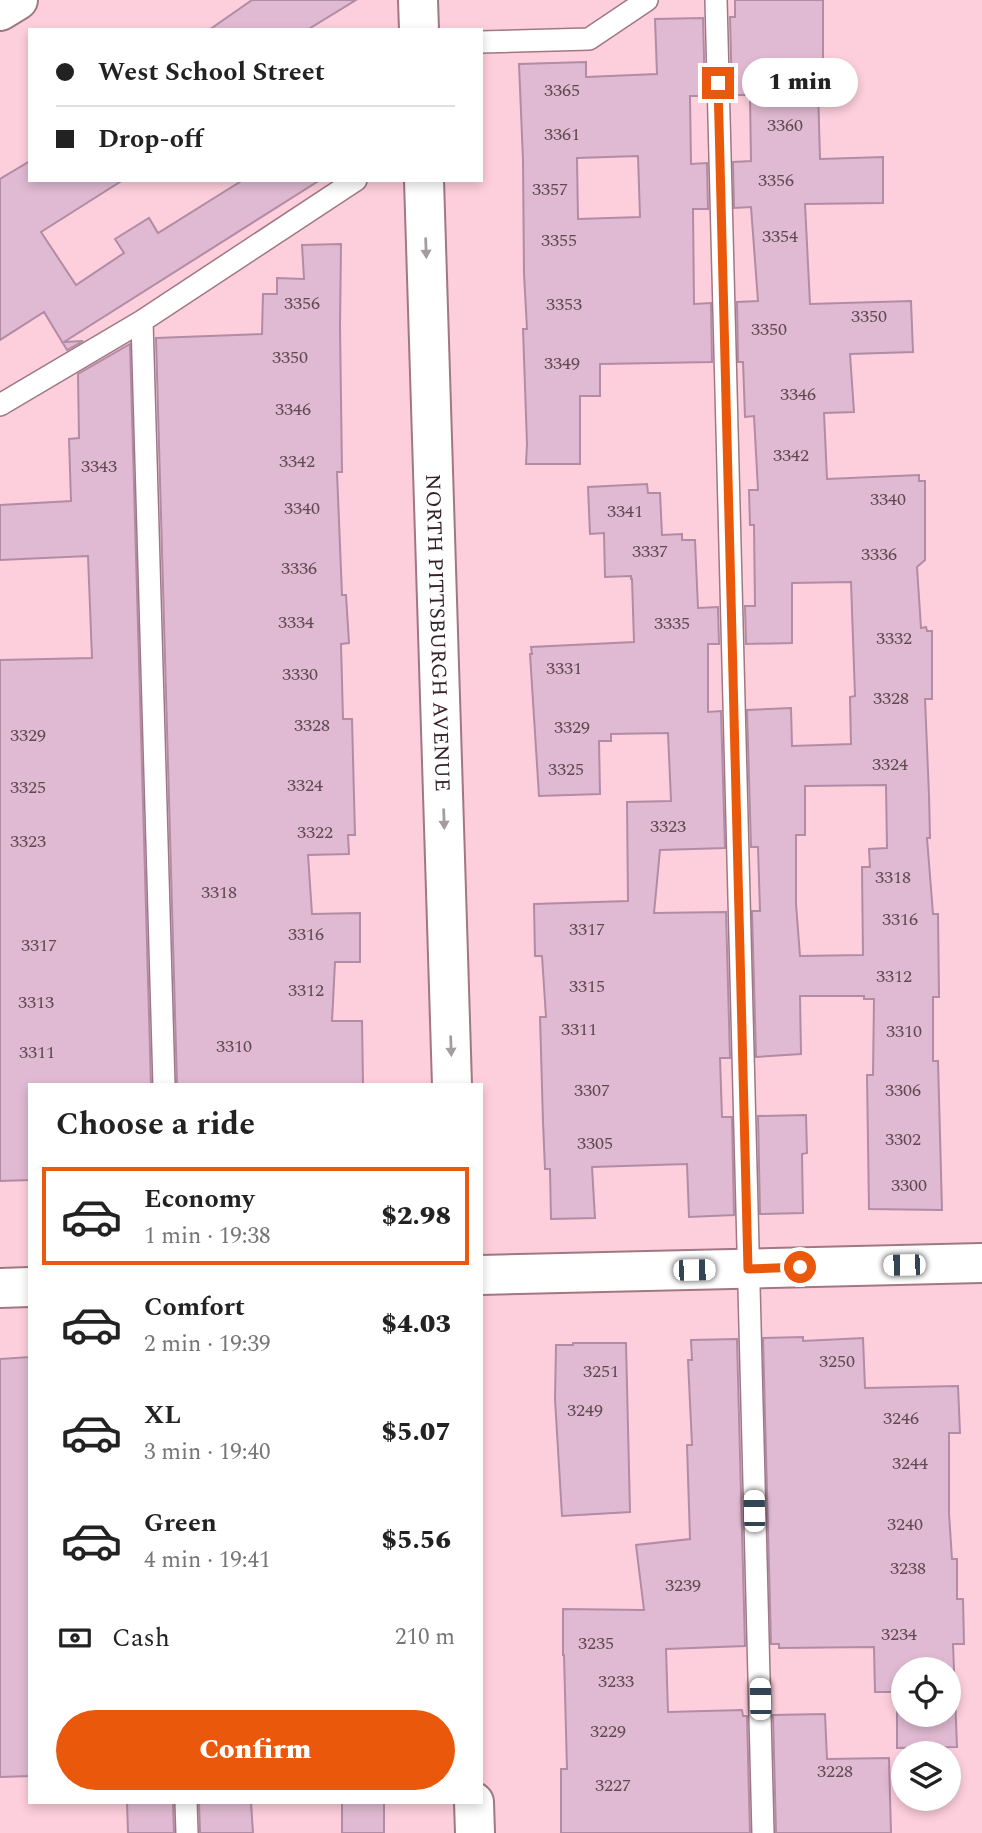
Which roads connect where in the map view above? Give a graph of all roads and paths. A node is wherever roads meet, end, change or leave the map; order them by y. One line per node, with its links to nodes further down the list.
1 (18, 0): 5 (street)
2 (418, 0): 6 (street)
3 (647, 0): 7 (lane)
4 (716, 0): 15 (lane)
5 (0, 12)
6 (419, 28)
7 (483, 42)
8 (353, 182): 10 (lane)
9 (424, 182): 13 (street, NORTH PITTSBURGH AVENUE, one-way to 13)
10 (142, 321): 11 (lane); 12 (lane)
11 (0, 405)
12 (164, 1083)
13 (452, 1083)
14 (982, 1263): 15 (street)
15 (748, 1269): 16 (street); 23 (lane)
16 (483, 1275)
17 (28, 1287): 18 (street)
18 (0, 1288)
19 (186, 1804): 21 (lane)
20 (474, 1804): 22 (street)
21 (187, 1833)
22 (475, 1833)
23 (763, 1833)

